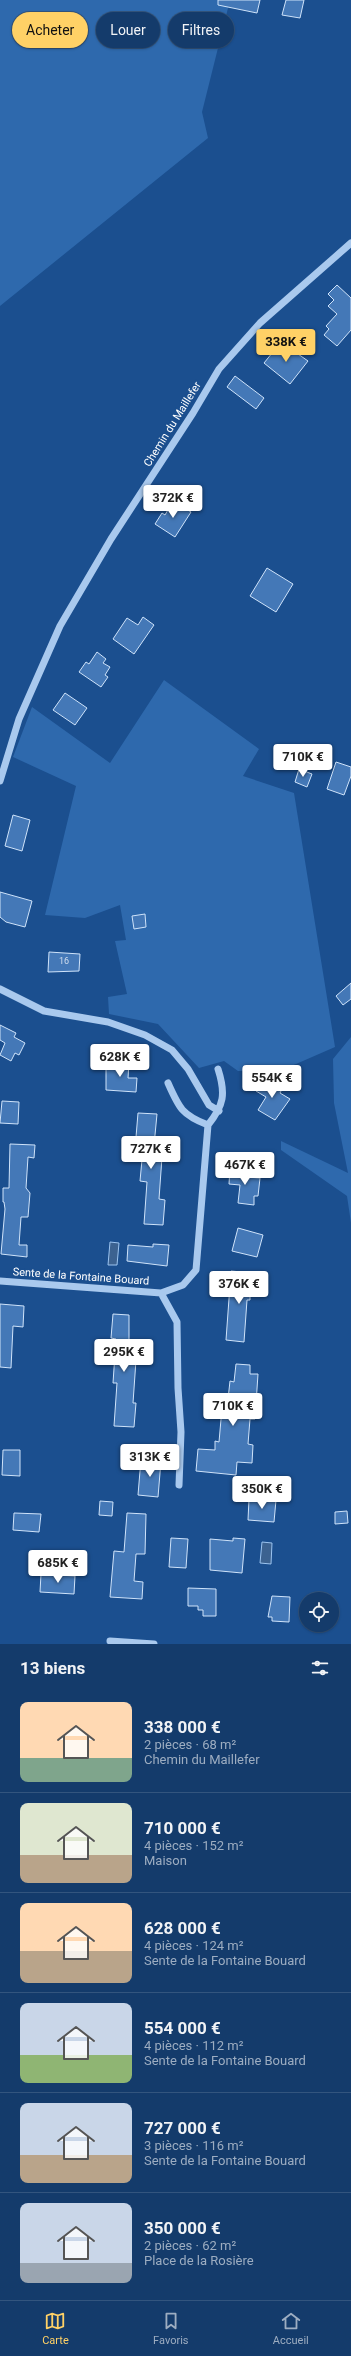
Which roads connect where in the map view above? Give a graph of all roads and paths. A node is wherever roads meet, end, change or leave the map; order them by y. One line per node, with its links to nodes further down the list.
1 (351, 243): 2 (street, Chemin du Maillefer)
2 (0, 781)
3 (0, 989): 6 (street)
4 (218, 1069): 6 (street)
5 (168, 1083): 7 (street)
6 (219, 1111): 7 (street)
7 (208, 1125): 9 (street, Sente de la Fontaine Bouard)
8 (0, 1281): 9 (street, Sente de la Fontaine Bouard)
9 (161, 1293): 10 (street, Sente de la Fontaine Bouard)
10 (179, 1485)
11 (110, 1641): 12 (street)
12 (154, 1644)

